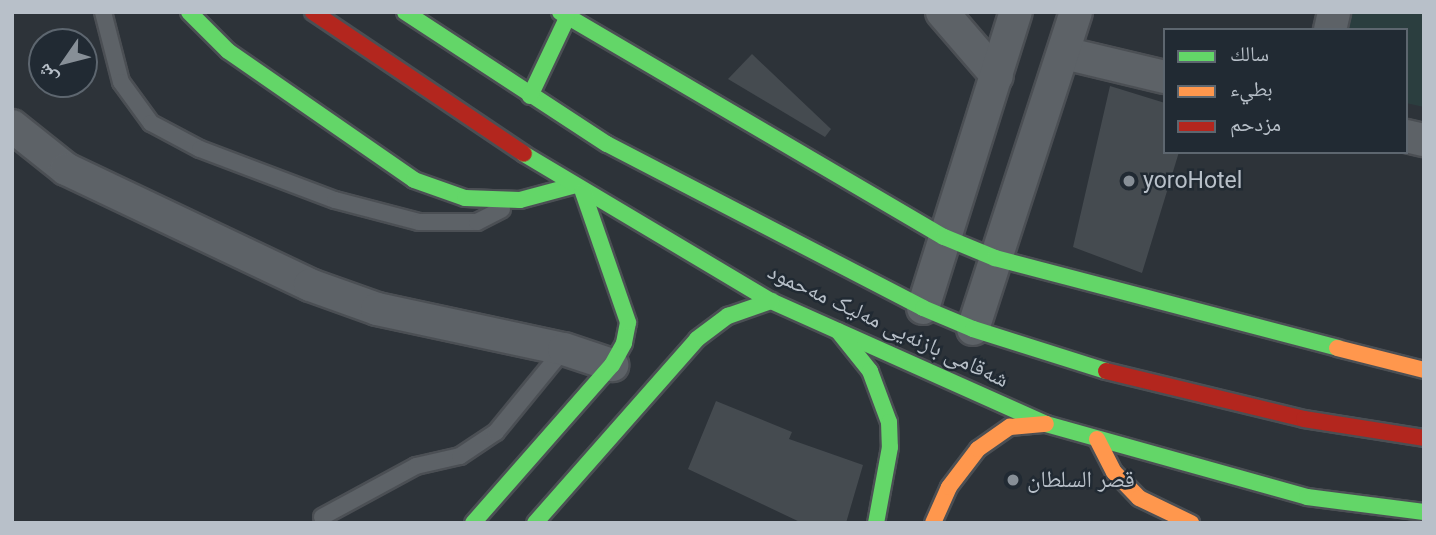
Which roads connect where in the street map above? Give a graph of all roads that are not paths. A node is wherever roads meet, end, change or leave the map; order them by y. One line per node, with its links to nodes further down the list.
1 (103, 12): 15 (lane)
2 (189, 12): 15 (main road)
3 (313, 12): 14 (main road, شەقامی بازنەیی مەلیک مەحمود)
4 (405, 12): 12 (main road, شەقامی بازنەیی مەلیک مەحمود)
5 (942, 12): 10 (street)
6 (1016, 12): 10 (street)
7 (1076, 12): 9 (street)
8 (564, 15): 12 (main road); 16 (main road)
9 (1064, 53): 11 (street); 17 (street)
10 (997, 76): 16 (street)
11 (1163, 78)
12 (530, 96): 19 (main road, شەقامی بازنەیی مەلیک مەحمود)
13 (12, 126): 22 (street)
14 (578, 189): 15 (main road); 18 (main road, شەقامی بازنەیی مەلیک مەحمود); 23 (main road)
15 (520, 200)
16 (944, 237): 17 (main road); 19 (street)
17 (995, 258): 20 (street); 24 (main road)
18 (771, 300): 21 (main road, شەقامی بازنەیی مەلیک مەحمود); 31 (main road)
19 (923, 308): 20 (main road, شەقامی بازنەیی مەلیک مەحمود)
20 (973, 329): 26 (main road, شەقامی بازنەیی مەلیک مەحمود)
21 (838, 331): 25 (main road, شەقامی بازنەیی مەلیک مەحمود); 32 (main road)
22 (564, 349): 23 (street); 29 (lane)
23 (612, 365): 30 (main road)
24 (1424, 370)
25 (1046, 424): 27 (main road, شەقامی بازنەیی مەلیک مەحمود); 33 (main road)
26 (1424, 438)
27 (1097, 439): 28 (main road, شەقامی بازنەیی مەلیک مەحمود); 34 (main road)
28 (1424, 512)
29 (321, 517)
30 (473, 523)
31 (535, 523)
32 (876, 523)
33 (933, 523)
34 (1191, 523)

